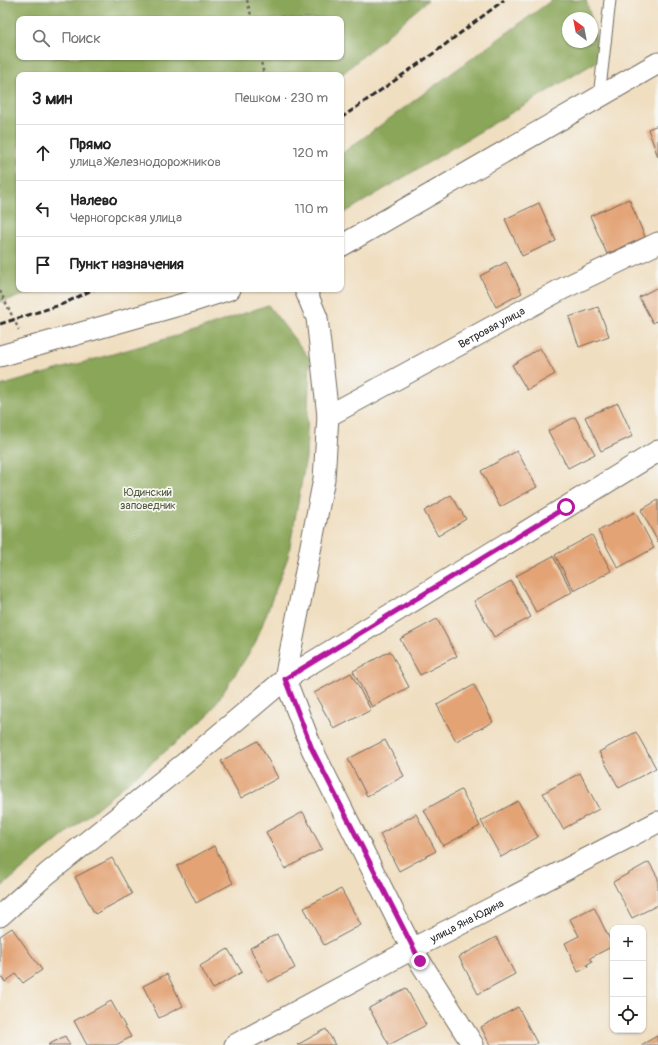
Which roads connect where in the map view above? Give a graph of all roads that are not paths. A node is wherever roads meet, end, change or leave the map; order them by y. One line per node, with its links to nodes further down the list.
1 (610, 0): 3 (lane)
2 (658, 63): 3 (street)
3 (599, 97): 5 (street)
4 (658, 243): 9 (street, Ветровая улица)
5 (344, 244)
6 (221, 292): 8 (street)
7 (307, 292): 9 (street)
8 (0, 356)
9 (328, 416): 11 (street)
10 (658, 451): 11 (street)
11 (285, 679): 13 (street); 14 (street)
12 (658, 822): 14 (street, улица Яна Юдина)
13 (0, 916)
14 (412, 949): 15 (street, улица Яна Юдина); 16 (street)
15 (235, 1045)
16 (473, 1045)

